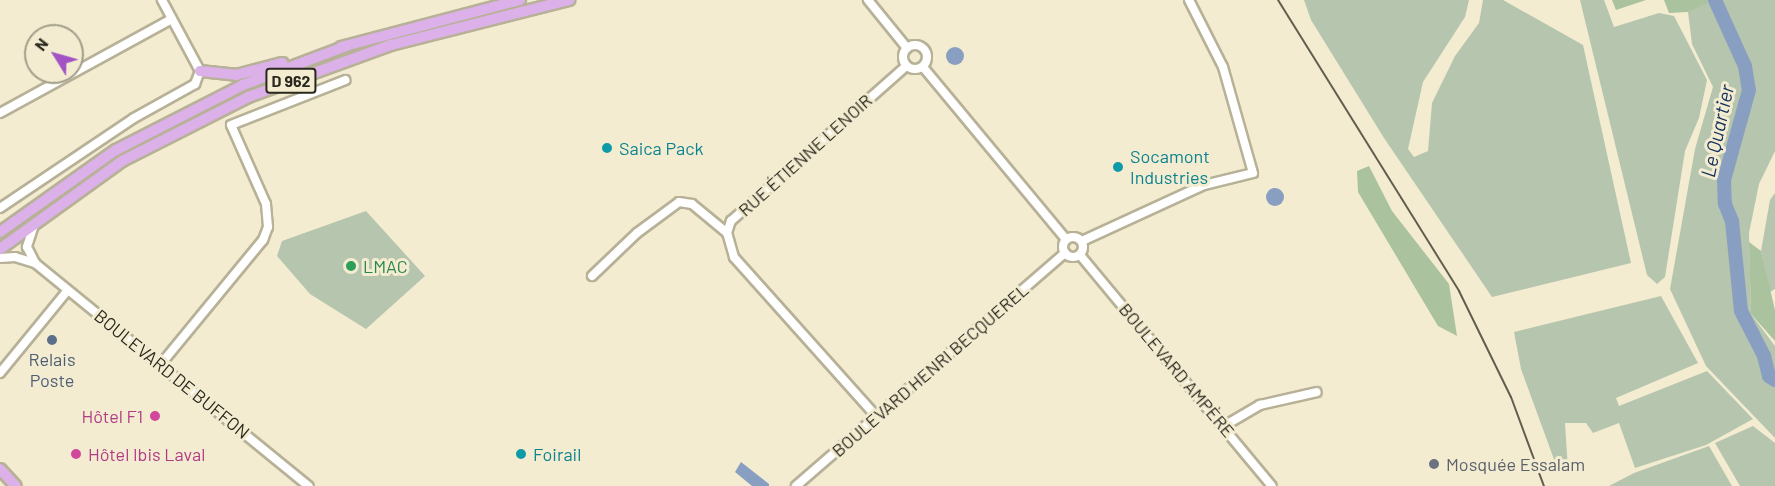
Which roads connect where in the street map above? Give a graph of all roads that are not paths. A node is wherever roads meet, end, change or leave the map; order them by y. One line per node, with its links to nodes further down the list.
1 (162, 0): 6 (street)
2 (520, 0): 7 (main road, D 962)
3 (569, 0): 15 (main road, D 962)
4 (868, 0): 8 (street)
5 (1189, 0): 19 (street)
6 (172, 20): 11 (street); 13 (street)
7 (346, 46): 11 (main road); 16 (main road, D 962)
8 (907, 48): 9 (street); 10 (street)
9 (906, 66): 10 (street); 17 (street, RUE ÉTIENNE LENOIR)
10 (923, 67): 18 (street)
11 (200, 71): 14 (street)
12 (345, 80): 27 (street)
13 (0, 113)
14 (0, 208)
15 (38, 219): 20 (main road, D 962); 24 (street)
16 (0, 232)
17 (727, 233): 25 (street); 30 (street, RUE ÉTIENNE LENOIR)
18 (1066, 239): 19 (street); 21 (street)
19 (1082, 241): 22 (street)
20 (0, 249)
21 (1065, 254): 22 (street); 30 (street, BOULEVARD HENRI BECQUEREL)
22 (1080, 255): 31 (street, BOULEVARD AMPÈRE)
23 (0, 258): 24 (street)
24 (35, 263): 26 (street, BOULEVARD DE BUFFON)
25 (592, 276)
26 (68, 290): 27 (street, BOULEVARD DE BUFFON); 28 (street)
27 (161, 364): 36 (street, BOULEVARD DE BUFFON)
28 (0, 373)
29 (1317, 392): 31 (street)
30 (876, 416): 37 (street, BOULEVARD HENRI BECQUEREL)
31 (1224, 426): 38 (street, BOULEVARD AMPÈRE)
32 (0, 468): 35 (main road)
33 (0, 476): 34 (main road)
34 (9, 486)
35 (16, 486)
36 (308, 486)
37 (796, 486)
38 (1272, 486)

